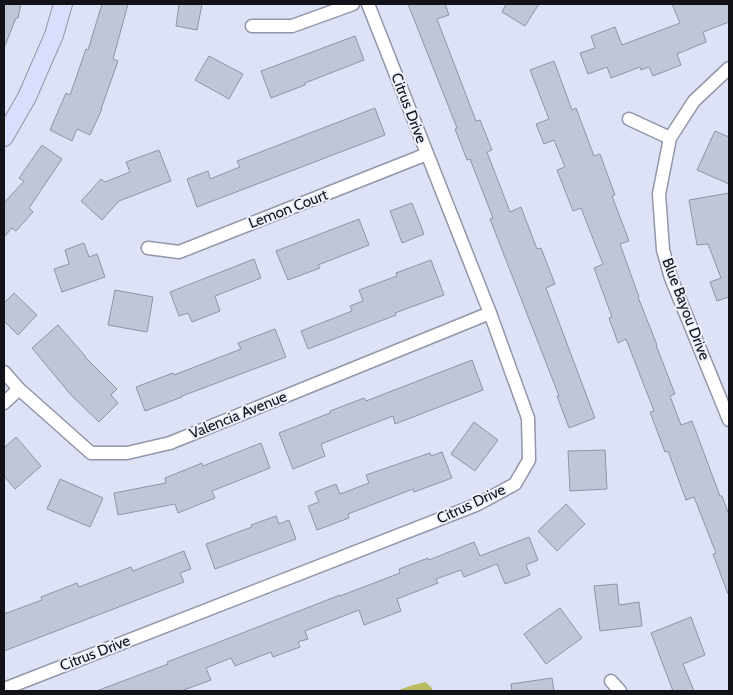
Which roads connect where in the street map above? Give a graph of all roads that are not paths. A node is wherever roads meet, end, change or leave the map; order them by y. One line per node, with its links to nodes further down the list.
1 (63, 4): 7 (street)
2 (353, 4): 4 (street)
3 (368, 4): 9 (street, Citrus Drive)
4 (252, 26)
5 (729, 68): 8 (street, Blue Bayou Drive)
6 (629, 119): 8 (street)
7 (4, 137)
8 (670, 138): 15 (street, Blue Bayou Drive)
9 (427, 154): 10 (street, Lemon Court); 11 (street, Citrus Drive)
10 (148, 248)
11 (490, 314): 13 (street, Valencia Avenue); 17 (street, Citrus Drive)
12 (4, 372): 13 (street, Valencia Avenue)
13 (19, 389): 14 (street)
14 (4, 403)
15 (729, 420)
16 (611, 681): 18 (street)
17 (4, 689)
18 (620, 691)

